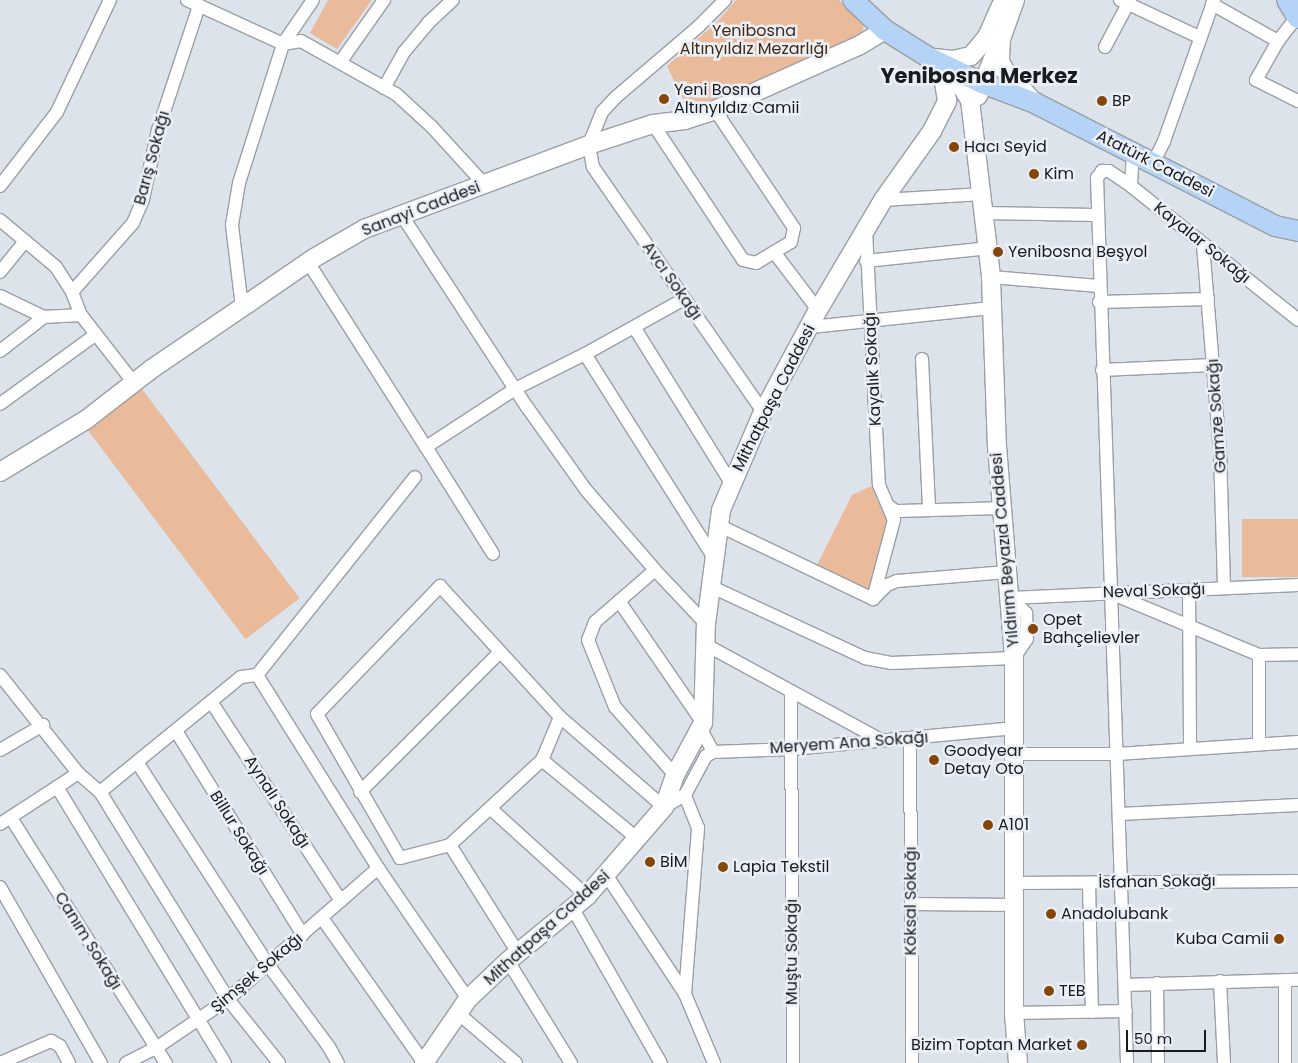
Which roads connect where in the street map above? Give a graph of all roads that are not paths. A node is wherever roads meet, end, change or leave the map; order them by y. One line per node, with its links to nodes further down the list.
1 (110, 0): 33 (street)
2 (187, 0): 12 (street)
3 (313, 0): 18 (street)
4 (384, 0): 21 (street)
5 (453, 0): 23 (street)
6 (725, 0): 29 (street)
7 (853, 0): 14 (main road, Atatürk Caddesi)
8 (1287, 0): 13 (main road)
9 (1004, 1): 16 (main road); 20 (main road)
10 (1126, 1): 15 (street); 19 (street)
11 (1213, 2): 15 (street); 17 (street)
12 (199, 6): 18 (street); 54 (street, Barış Sokağı)
13 (1298, 17): 17 (street)
14 (885, 30): 20 (main road, Atatürk Caddesi); 26 (main road, Sanayi Caddesi)
15 (1201, 38): 31 (street)
16 (1001, 39): 22 (main road); 25 (main road)
17 (1278, 41): 24 (street)
18 (283, 44): 21 (street); 59 (street)
19 (1106, 47)
20 (928, 57): 22 (main road, Atatürk Caddesi); 27 (main road, Yıldırım Beyazıd Caddesi); 36 (main road, Mithatpaşa Caddesi)
21 (341, 61): 23 (street)
22 (989, 86): 25 (main road, Atatürk Caddesi); 27 (main road)
23 (384, 88): 32 (street)
24 (1298, 101)
25 (1034, 103): 30 (main road, Atatürk Caddesi)
26 (715, 110): 28 (main road, Sanayi Caddesi); 48 (street)
27 (974, 116): 35 (main road, Yıldırım Beyazıd Caddesi)
28 (653, 124): 29 (main road, Sanayi Caddesi); 48 (street)
29 (588, 145): 32 (main road, Sanayi Caddesi); 56 (street, Avcı Sokağı)
30 (1133, 154): 31 (main road, Atatürk Caddesi); 34 (street)
31 (1152, 163): 41 (main road, Atatürk Caddesi)
32 (485, 185): 38 (main road, Sanayi Caddesi)
33 (0, 186)
34 (1131, 186): 39 (street, Kayalar Sokağı); 46 (street, Kayalar Sokağı)
35 (983, 194): 36 (street); 37 (main road, Yıldırım Beyazıd Caddesi)
36 (883, 200): 42 (main road, Mithatpaşa Caddesi)
37 (985, 213): 39 (street); 47 (main road, Yıldırım Beyazıd Caddesi)
38 (401, 214): 50 (main road, Sanayi Caddesi); 75 (street)
39 (1096, 215): 53 (street)
40 (0, 220): 45 (street)
41 (1275, 226): 43 (main road, Atatürk Caddesi); 44 (main road)
42 (866, 228): 49 (street, Kayalık Sokağı); 61 (main road, Mithatpaşa Caddesi)
43 (1298, 231)
44 (1298, 239)
45 (25, 241): 51 (street); 54 (street)
46 (1203, 245): 57 (street, Gamze Sokağı); 65 (street, Kayalar Sokağı)
47 (988, 248): 49 (street); 52 (main road, Yıldırım Beyazıd Caddesi)
48 (774, 252): 61 (street)
49 (866, 261): 64 (street, Kayalık Sokağı)
50 (308, 262): 59 (main road, Sanayi Caddesi); 78 (street)
51 (0, 272)
52 (991, 277): 53 (street); 60 (main road, Yıldırım Beyazıd Caddesi)
53 (1099, 286): 58 (street)
54 (72, 292): 62 (street)
55 (0, 296): 63 (street)
56 (684, 299): 66 (street); 77 (street, Avcı Sokağı)
57 (1208, 299): 58 (street); 72 (street, Gamze Sokağı)
58 (1099, 302): 73 (street)
59 (242, 307): 74 (main road, Sanayi Caddesi)
60 (992, 308): 64 (street); 83 (main road, Yıldırım Beyazıd Caddesi)
61 (818, 310): 67 (main road, Mithatpaşa Caddesi)
62 (81, 315): 63 (street); 68 (street)
63 (44, 317): 69 (street)
64 (870, 320): 67 (street); 82 (street, Kayalık Sokağı)
65 (1298, 320)
66 (634, 327): 70 (street); 81 (street)
67 (811, 327): 77 (main road, Mithatpaşa Caddesi)
68 (95, 336): 74 (street); 76 (street)
69 (0, 351)
70 (585, 354): 75 (street); 87 (street)
71 (922, 359): 84 (street)
72 (1213, 365): 73 (street); 92 (street, Gamze Sokağı)
73 (1102, 370): 94 (street)
74 (134, 383): 79 (main road, Sanayi Caddesi)
75 (515, 389): 78 (street); 88 (street)
76 (0, 404)
77 (763, 412): 81 (main road, Mithatpaşa Caddesi)
78 (426, 447): 86 (street)
79 (0, 472)
80 (415, 477): 106 (street)
81 (731, 483): 85 (main road, Mithatpaşa Caddesi)
82 (890, 507): 84 (street); 96 (street)
83 (1002, 508): 84 (street); 89 (main road, Yıldırım Beyazıd Caddesi)
84 (929, 510)
85 (720, 526): 87 (main road, Mithatpaşa Caddesi); 96 (street)
86 (493, 554)
87 (716, 561): 91 (main road, Mithatpaşa Caddesi)
88 (654, 570): 97 (street); 98 (street)
89 (1007, 572): 95 (main road, Yıldırım Beyazıd Caddesi); 96 (street)
90 (1298, 585): 92 (street, Neval Sokağı)
91 (712, 587): 98 (main road, Mithatpaşa Caddesi); 104 (street)
92 (1224, 588): 93 (street, Neval Sokağı)
93 (1188, 592): 94 (street, Neval Sokağı); 99 (street)
94 (1110, 593): 95 (street, Neval Sokağı); 99 (street); 123 (street)
95 (1010, 598): 104 (main road, Yıldırım Beyazıd Caddesi)
96 (873, 599)
97 (619, 602): 110 (street); 127 (street)
98 (706, 624): 100 (main road, Mithatpaşa Caddesi)
99 (1190, 626): 103 (street); 119 (street)
100 (708, 646): 107 (street); 110 (main road, Mithatpaşa Caddesi)
101 (500, 652): 109 (street); 130 (street); 130 (street)
102 (1298, 654): 103 (street)
103 (1259, 655): 117 (street)
104 (1014, 658): 112 (main road, Yıldırım Beyazıd Caddesi)
105 (0, 675): 111 (street)
106 (257, 675): 108 (street); 139 (street)
107 (791, 691): 115 (street); 118 (street, Muştu Sokağı)
108 (212, 703): 113 (street); 147 (street, Aynalı Sokağı)
109 (560, 717): 124 (street); 133 (street)
110 (703, 723): 121 (street); 127 (main road, Mithatpaşa Caddesi)
111 (43, 725): 120 (street); 126 (street)
112 (1015, 728): 114 (street, Meryem Ana Sokağı); 122 (main road, Yıldırım Beyazıd Caddesi)
113 (176, 731): 125 (street); 152 (street, Billur Sokağı)
114 (910, 739): 115 (street, Meryem Ana Sokağı); 148 (street, Köksal Sokağı)
115 (881, 740): 118 (street, Meryem Ana Sokağı)
116 (1298, 742): 117 (street)
117 (1259, 744): 119 (street)
118 (792, 749): 121 (street, Meryem Ana Sokağı); 182 (street, Muştu Sokağı)
119 (1190, 749): 123 (street)
120 (0, 750)
121 (713, 752): 131 (street)
122 (1015, 754): 123 (street); 142 (main road, Yıldırım Beyazıd Caddesi)
123 (1117, 754): 135 (street)
124 (542, 760): 134 (street); 137 (street)
125 (137, 762): 129 (street); 154 (street)
126 (78, 773): 128 (street); 129 (street)
127 (675, 775): 133 (main road, Mithatpaşa Caddesi)
128 (57, 788): 136 (street); 167 (street)
129 (100, 792): 161 (street)
130 (360, 792): 138 (street)
131 (685, 795): 133 (street); 160 (street)
132 (1298, 805): 135 (street)
133 (664, 807): 137 (main road, Mithatpaşa Caddesi)
134 (490, 808): 138 (street); 146 (street)
135 (1120, 814): 144 (street)
136 (5, 821): 168 (street, Canım Sokağı)
137 (638, 839): 140 (main road, Mithatpaşa Caddesi)
138 (450, 845): 153 (street)
139 (378, 868): 147 (street, Şimşek Sokağı); 162 (street)
140 (606, 876): 146 (main road, Mithatpaşa Caddesi); 160 (street)
141 (1298, 881): 144 (street, İsfahan Sokağı)
142 (1016, 882): 143 (street, İsfahan Sokağı); 149 (main road, Yıldırım Beyazıd Caddesi)
143 (1088, 883): 144 (street, İsfahan Sokağı); 164 (street)
144 (1123, 883): 159 (street)
145 (0, 887): 172 (street)
146 (587, 896): 150 (main road, Mithatpaşa Caddesi)
147 (341, 901): 151 (street, Şimşek Sokağı)
148 (911, 904): 149 (street); 183 (street, Köksal Sokağı)
149 (1015, 905): 165 (main road, Yıldırım Beyazıd Caddesi)
150 (572, 909): 153 (main road, Mithatpaşa Caddesi); 180 (street)
151 (322, 918): 152 (street, Şimşek Sokağı); 169 (street)
152 (303, 935): 154 (street, Şimşek Sokağı)
153 (513, 957): 162 (main road, Mithatpaşa Caddesi); 179 (street)
154 (269, 966): 161 (street, Şimşek Sokağı); 177 (street)
155 (1220, 980): 156 (street); 158 (street); 187 (street)
156 (1285, 980): 157 (street); 188 (street)
157 (1298, 980)
158 (1157, 984): 159 (street); 186 (street)
159 (1125, 985): 163 (street)
160 (685, 994): 181 (street)
161 (228, 999): 167 (street, Şimşek Sokağı); 176 (street)
162 (468, 999): 166 (main road, Mithatpaşa Caddesi)
163 (1126, 1011): 164 (street); 185 (street)
164 (1092, 1012): 165 (street)
165 (1014, 1013): 184 (main road, Yıldırım Beyazıd Caddesi)
166 (459, 1014): 169 (main road, Mithatpaşa Caddesi); 178 (street)
167 (199, 1020): 168 (street, Şimşek Sokağı); 175 (street)
168 (156, 1048): 173 (street, Şimşek Sokağı); 174 (street, Canım Sokağı)
169 (429, 1061)
170 (0, 1063): 171 (street)
171 (69, 1063)
172 (101, 1063)
173 (126, 1063)
174 (166, 1063)
175 (225, 1063)
176 (279, 1063)
177 (338, 1063)
178 (516, 1063)
179 (571, 1063)
180 (661, 1063)
181 (714, 1063)
182 (793, 1063)
183 (912, 1063)
184 (1018, 1063)
185 (1127, 1063)
186 (1158, 1063)
187 (1224, 1063)
188 (1285, 1063)

